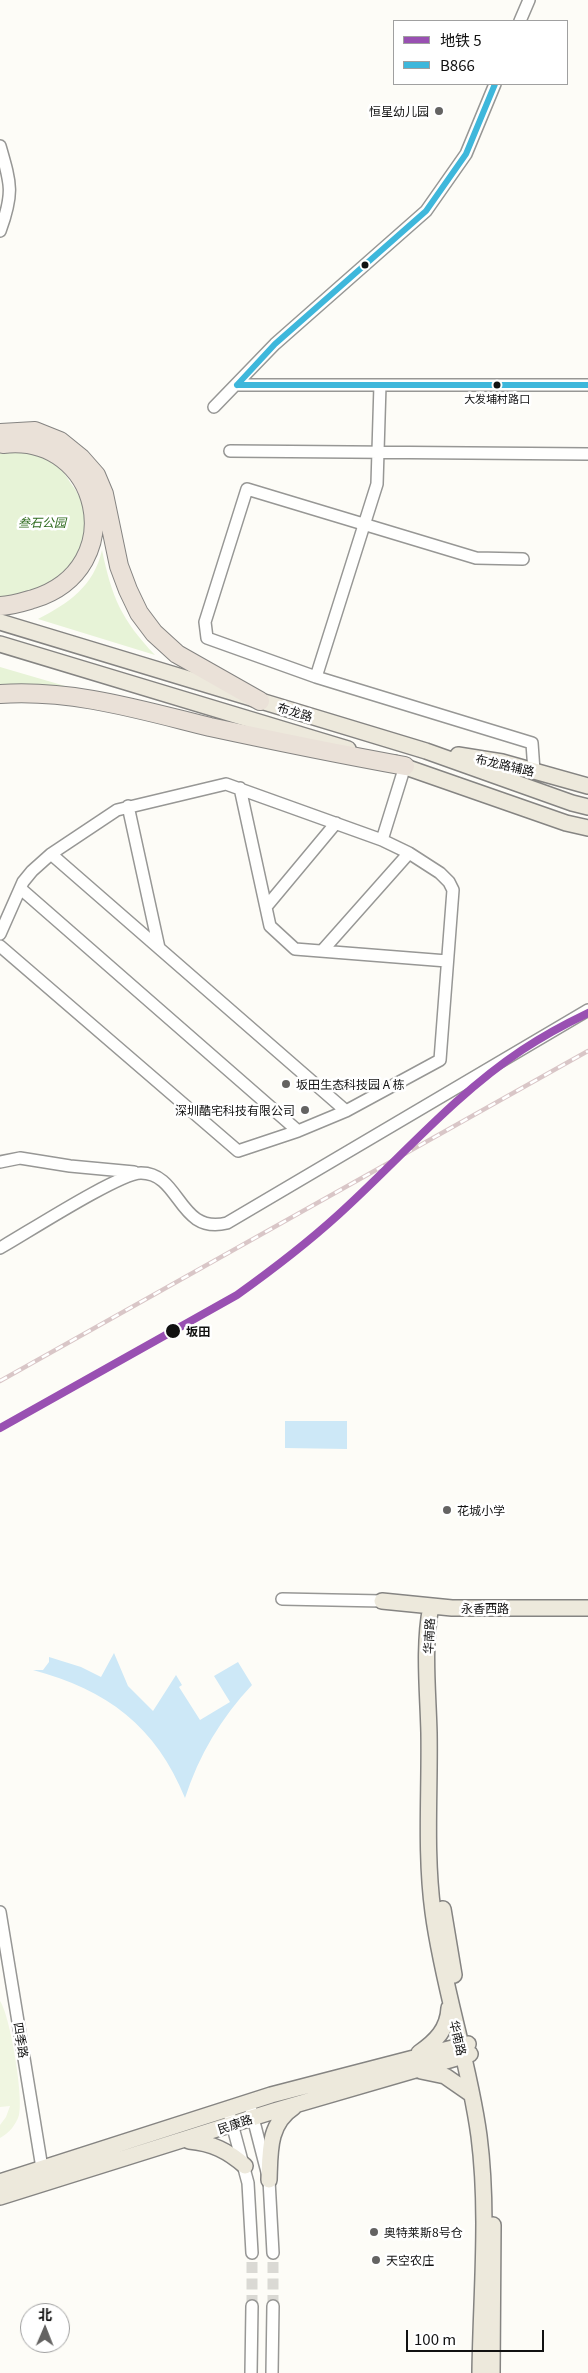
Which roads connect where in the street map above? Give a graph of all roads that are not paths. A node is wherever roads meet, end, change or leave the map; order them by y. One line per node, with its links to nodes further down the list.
1 (529, 0): 2 (street)
2 (520, 20)
3 (495, 85): 6 (street)
4 (0, 146): 5 (street)
5 (0, 231)
6 (237, 385): 7 (street); 9 (street)
7 (380, 385): 8 (street); 13 (street)
8 (588, 385)
9 (214, 407)
10 (0, 433): 22 (highway)
11 (0, 444): 17 (highway)
12 (230, 451): 13 (street)
13 (378, 451): 14 (street); 15 (street)
14 (588, 454)
15 (365, 524): 16 (street); 20 (street); 20 (street)
16 (522, 559)
17 (0, 606)
18 (0, 622): 22 (main road, 布龙路)
19 (0, 644): 24 (main road, 布龙路)
20 (316, 678): 25 (street)
21 (0, 694): 24 (highway)
22 (260, 701): 23 (main road, 布龙路)
23 (420, 749): 25 (main road, 布龙路辅路); 29 (main road, 布龙路)
24 (405, 766): 31 (main road, 布龙路); 34 (street)
25 (534, 771): 26 (main road, 布龙路辅路)
26 (588, 786)
27 (240, 788): 28 (street); 30 (street); 38 (street)
28 (128, 806): 36 (street); 41 (street)
29 (588, 807)
30 (336, 823): 34 (street); 38 (street)
31 (566, 823): 32 (main road, 布龙路); 33 (main road)
32 (588, 828)
33 (588, 837)
34 (382, 840): 35 (street)
35 (409, 853): 42 (street); 43 (street)
36 (51, 854): 37 (street); 41 (street)
37 (21, 889): 39 (street); 46 (street)
38 (266, 907): 42 (street)
39 (0, 934)
40 (0, 946): 46 (street)
41 (158, 948): 45 (street)
42 (322, 951): 43 (street)
43 (447, 961): 45 (street)
44 (588, 1010): 48 (street)
45 (346, 1111): 46 (street)
46 (298, 1131)
47 (0, 1162): 48 (street)
48 (141, 1173): 49 (street)
49 (0, 1248)
50 (282, 1599): 51 (street)
51 (382, 1601): 52 (main road, 永香西路)
52 (432, 1606): 53 (main road, 永香西路); 56 (main road, 华南路); 57 (main road, 华南路)
53 (588, 1608)
54 (0, 1912): 55 (street, 四季路)
55 (5, 1971): 67 (street, 四季路)
56 (450, 2001): 57 (main road, 华南路); 58 (main road)
57 (466, 2050): 58 (main road, 民康路); 59 (main road, 华南路); 77 (main road, 华南路)
58 (414, 2064): 59 (main road); 60 (main road, 民康路); 61 (main road, 民康路)
59 (471, 2094): 76 (main road, 华南路)
60 (248, 2103): 62 (main road, 民康路); 63 (street)
61 (299, 2104): 63 (main road, 民康路); 68 (main road)
62 (228, 2110): 64 (street); 67 (main road, 民康路)
63 (254, 2118): 64 (main road, 民康路); 68 (street)
64 (233, 2125): 65 (main road, 民康路); 66 (street)
65 (185, 2140): 66 (main road); 69 (main road, 民康路)
66 (245, 2166): 70 (street)
67 (42, 2168): 69 (main road, 民康路)
68 (269, 2180): 71 (street)
69 (1, 2190)
70 (252, 2253)
71 (273, 2253)
72 (252, 2306): 74 (street)
73 (273, 2306): 75 (street)
74 (251, 2373)
75 (272, 2373)
76 (480, 2373)
77 (492, 2373)

